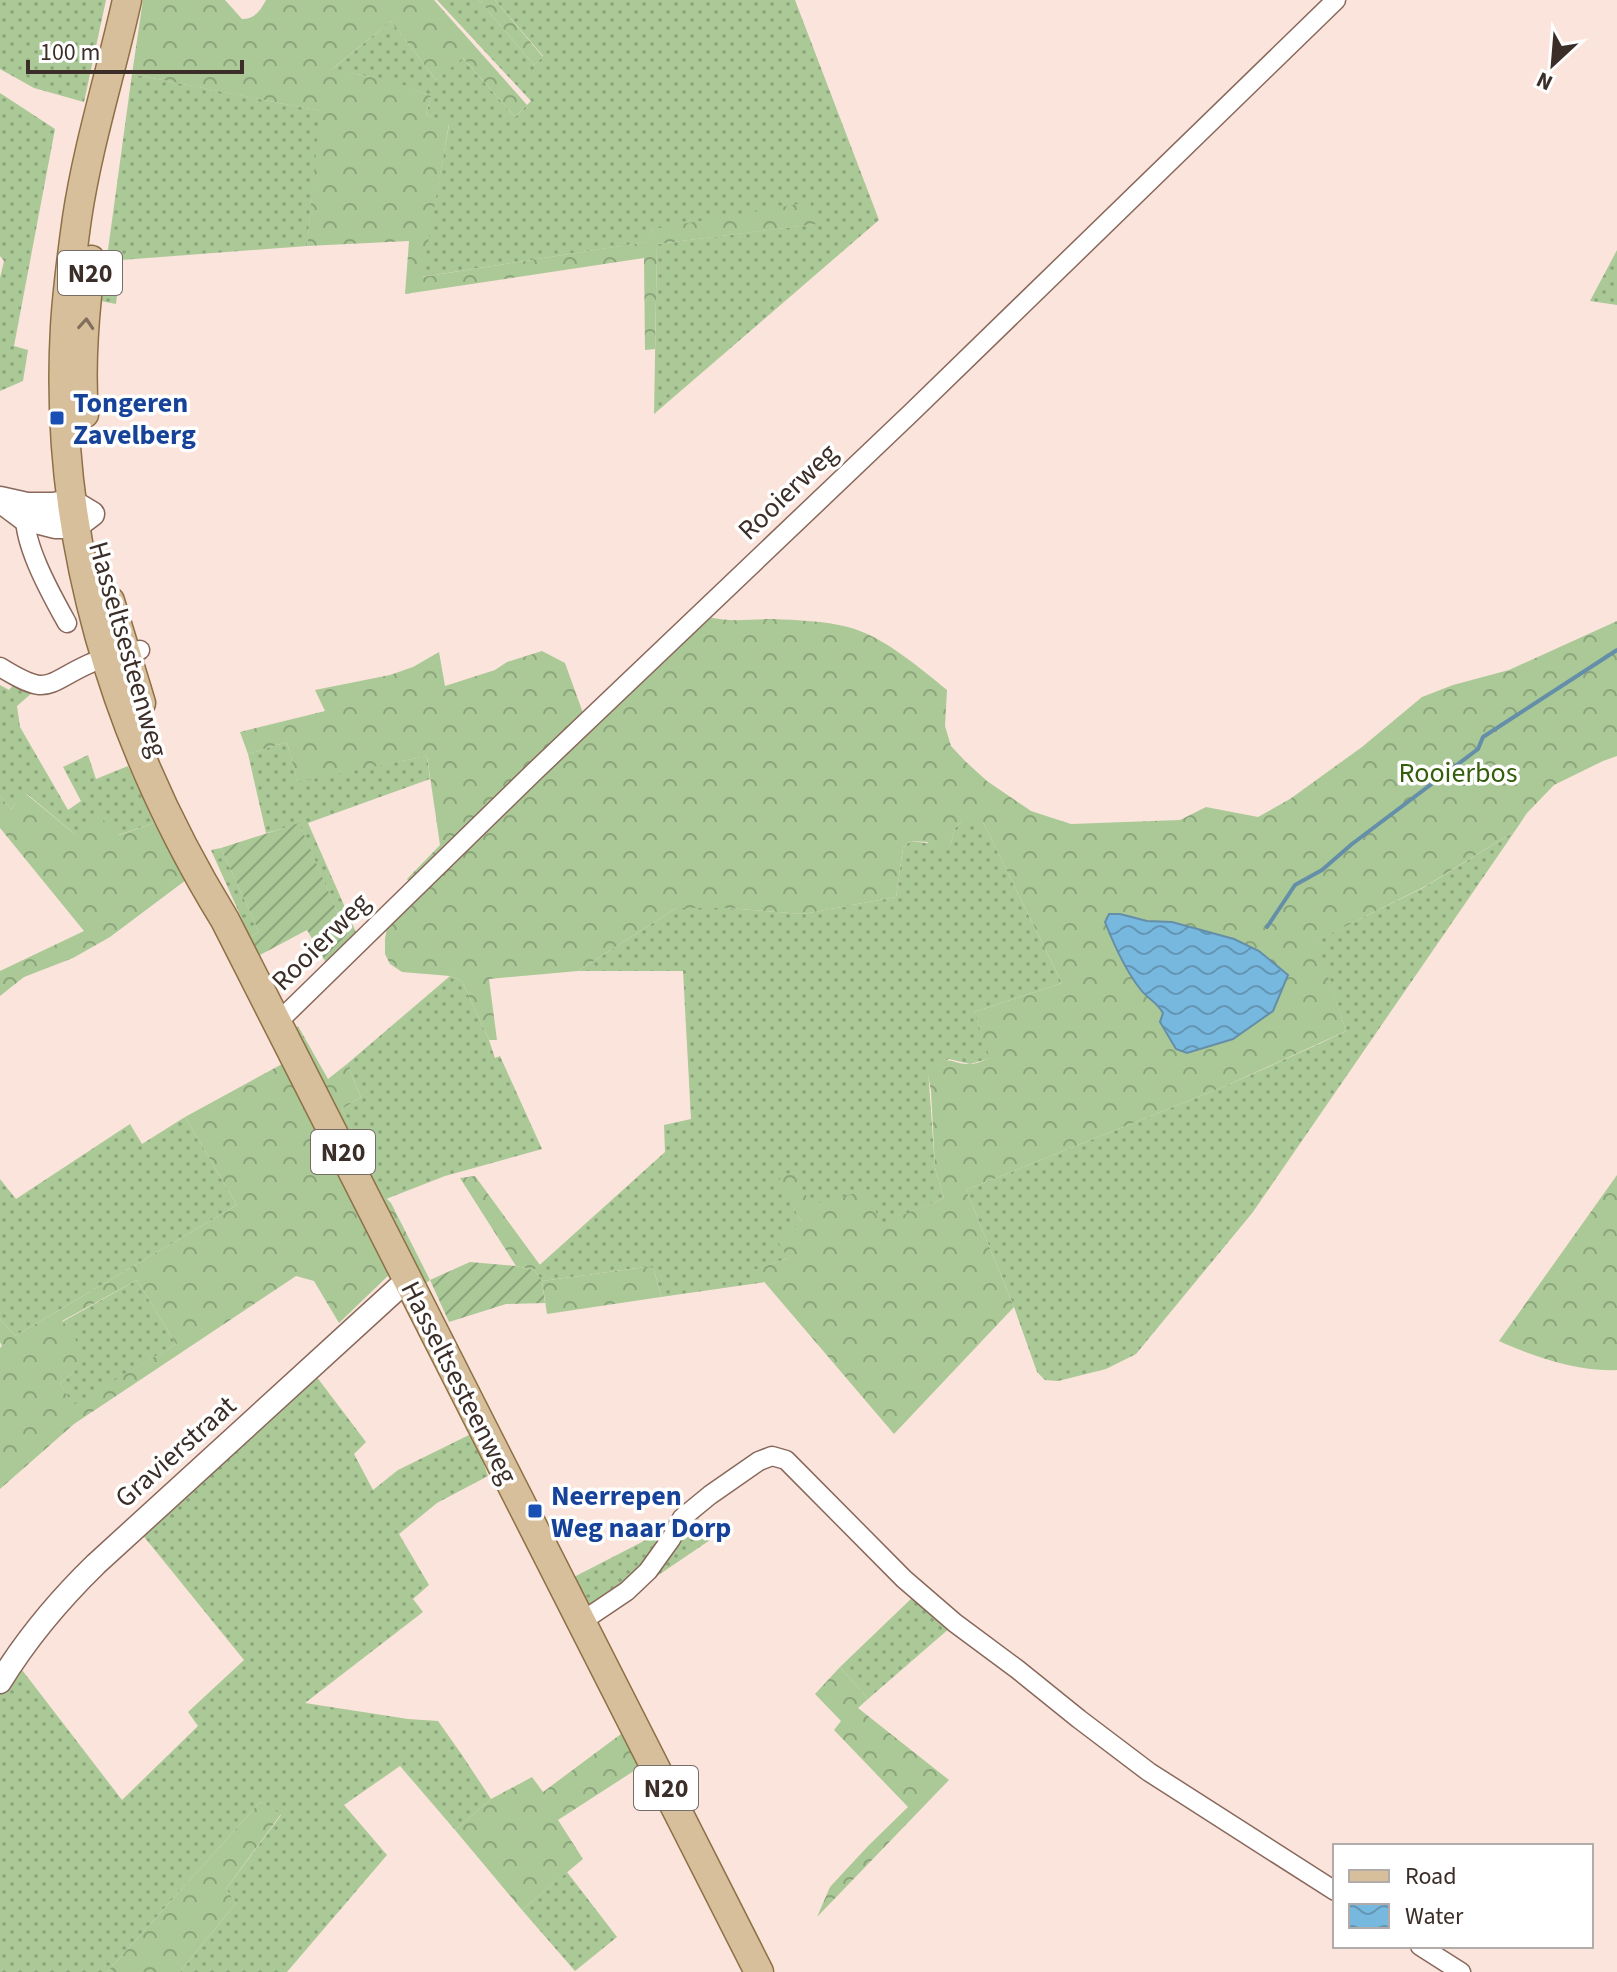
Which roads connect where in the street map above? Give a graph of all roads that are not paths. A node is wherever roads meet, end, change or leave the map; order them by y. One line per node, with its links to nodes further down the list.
1 (127, 0): 5 (main road, Hasseltsesteenweg / N20)
2 (1336, 0): 9 (street, Rooierweg)
3 (0, 499): 4 (main road)
4 (26, 512): 5 (main road); 6 (street)
5 (80, 514): 7 (main road, Hasseltsesteenweg / N20)
6 (67, 623)
7 (124, 654): 8 (street); 9 (main road, Hasseltsesteenweg / N20)
8 (0, 667)
9 (277, 1023): 10 (main road, Hasseltsesteenweg / N20)
10 (409, 1282): 11 (main road, Hasseltsesteenweg / N20); 12 (street, Gravierstraat)
11 (581, 1622): 13 (street); 15 (main road, Hasseltsesteenweg / N20)
12 (0, 1682)
13 (1333, 1890)
14 (1423, 1948): 16 (street)
15 (759, 1972)
16 (1461, 1972)

